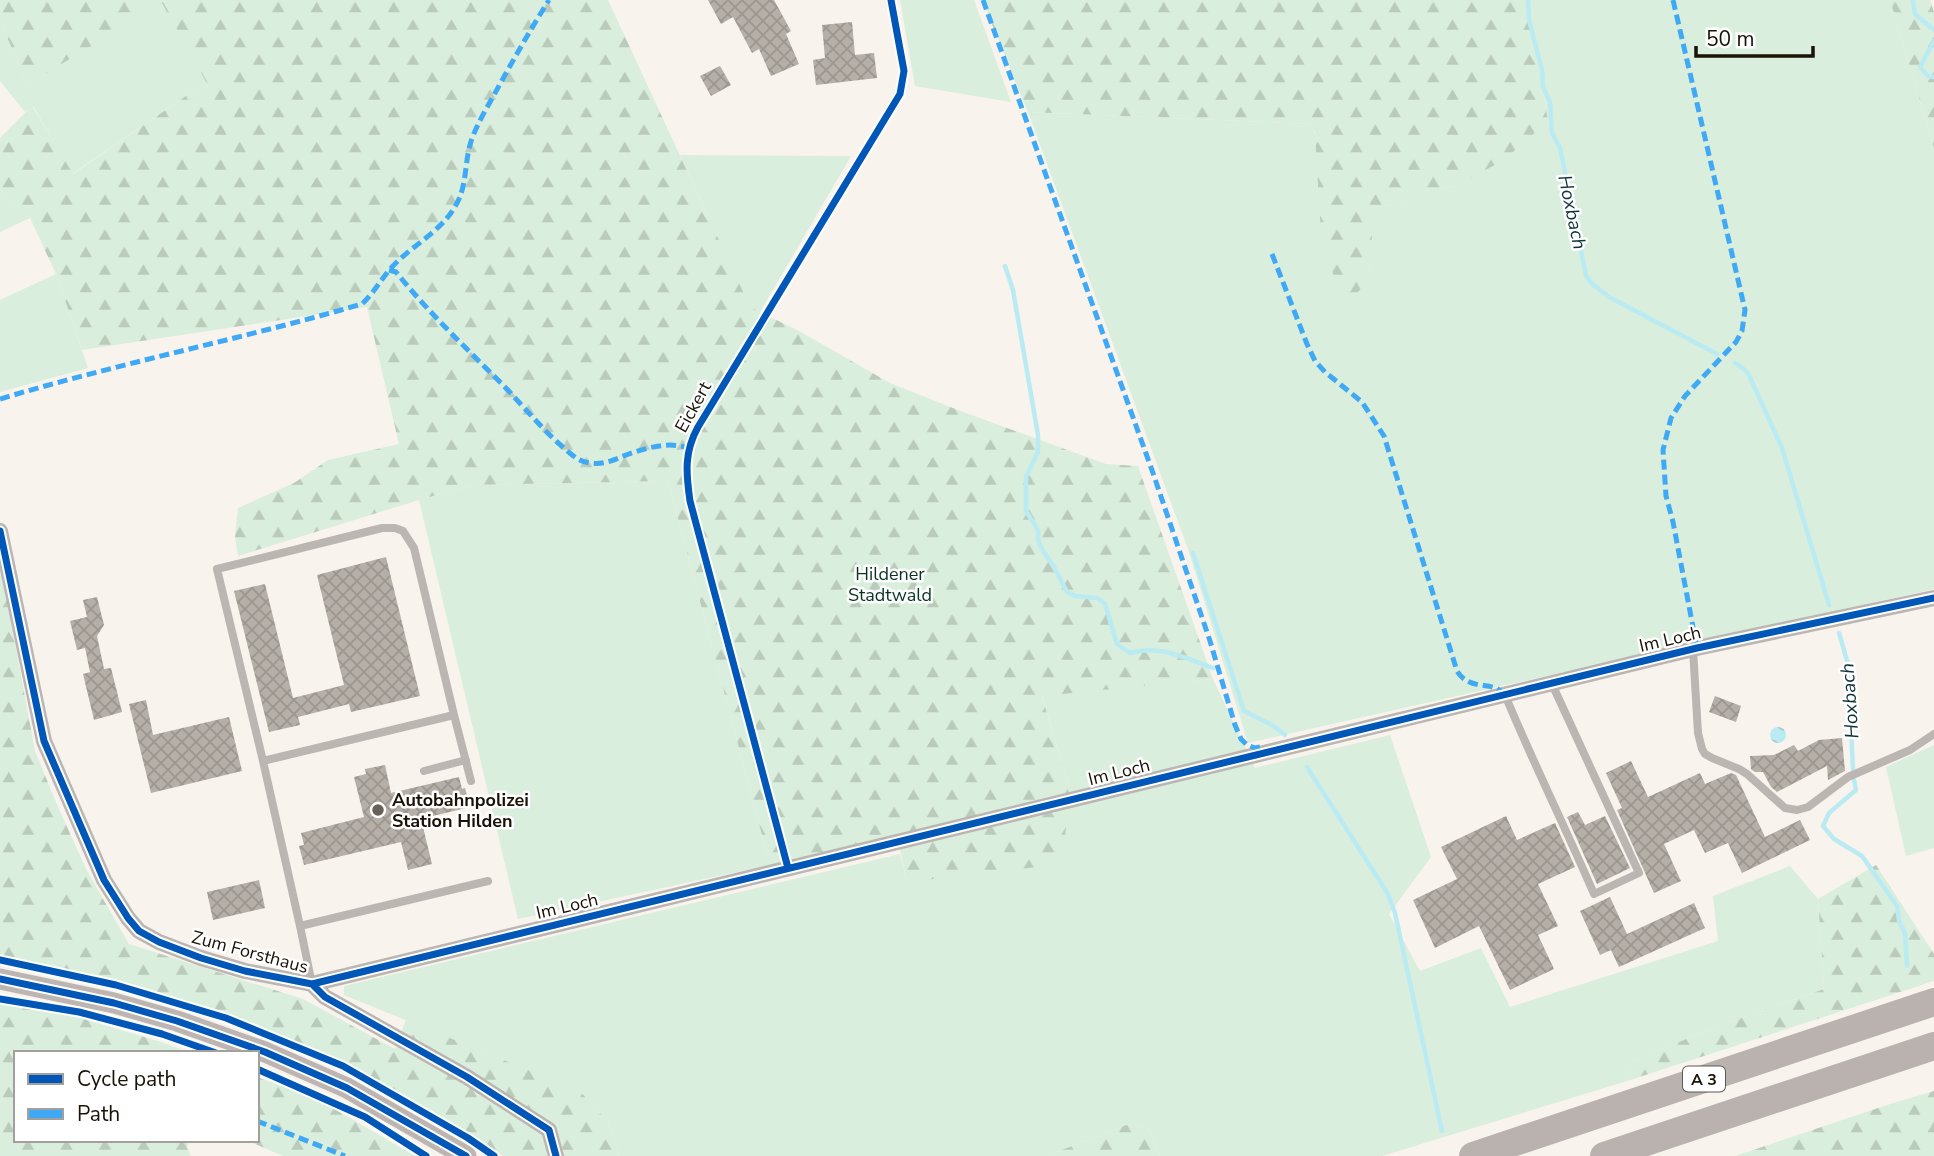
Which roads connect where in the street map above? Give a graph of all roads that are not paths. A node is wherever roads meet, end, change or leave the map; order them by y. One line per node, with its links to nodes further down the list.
1 (891, 0): 13 (lane, Eickert)
2 (0, 531): 17 (street, Zum Forsthaus)
3 (1934, 597): 4 (street, Im Loch)
4 (1693, 649): 5 (street, Im Loch); 8 (lane)
5 (1552, 683): 6 (street, Im Loch); 6 (lane)
6 (1505, 695): 13 (street, Im Loch)
7 (454, 715): 9 (lane); 10 (lane); 10 (lane)
8 (1934, 734)
9 (466, 760): 11 (lane); 12 (lane)
10 (263, 761): 15 (lane)
11 (424, 771)
12 (471, 781)
13 (788, 868): 17 (street, Im Loch)
14 (488, 881): 15 (lane)
15 (300, 926): 17 (lane)
16 (0, 979): 20 (main road)
17 (312, 984): 21 (street, Zum Forsthaus)
18 (1934, 1002): 22 (highway, A 3)
19 (1934, 1046): 23 (highway, A 3)
20 (466, 1156)
21 (555, 1156)
22 (1473, 1156)
23 (1604, 1156)

